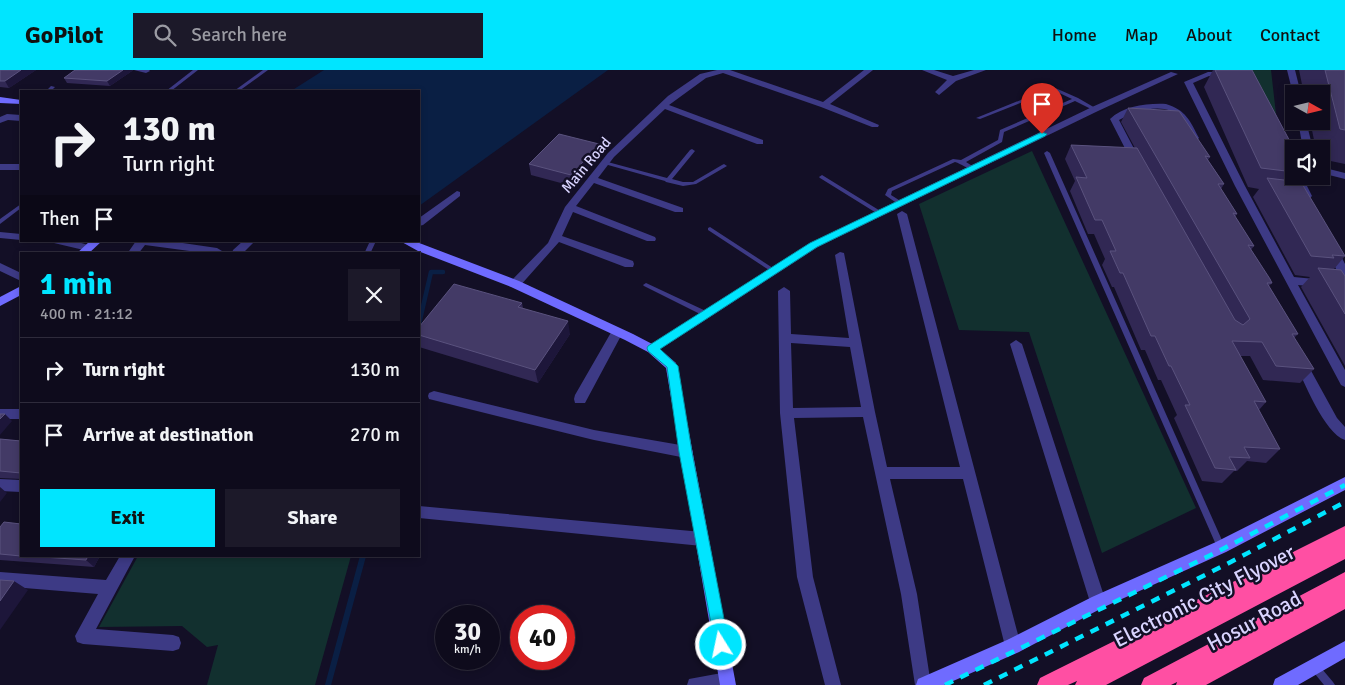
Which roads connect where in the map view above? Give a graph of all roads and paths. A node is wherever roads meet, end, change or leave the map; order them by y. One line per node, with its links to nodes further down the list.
1 (196, 70): 14 (lane)
2 (266, 70): 15 (lane)
3 (869, 70): 20 (street)
4 (926, 70): 10 (street)
5 (1291, 70): 11 (street)
6 (726, 71): 20 (street); 21 (street, Main Road)
7 (977, 71): 10 (street)
8 (1174, 72): 22 (street)
9 (1236, 76): 77 (street)
10 (953, 79): 16 (street)
11 (1294, 85)
12 (53, 87): 13 (lane)
13 (49, 90)
14 (169, 90)
15 (237, 90)
16 (939, 92)
17 (1076, 99): 22 (lane); 24 (lane); 31 (lane)
18 (0, 100): 19 (street)
19 (20, 102)
20 (824, 105): 26 (street)
21 (665, 106): 27 (street); 32 (street, Main Road)
22 (1095, 109): 36 (street)
23 (20, 118): 25 (street)
24 (978, 118)
25 (0, 120)
26 (875, 125)
27 (760, 142)
28 (692, 151): 42 (lane)
29 (1200, 151): 37 (street)
30 (1047, 153): 108 (lane)
31 (962, 162): 36 (lane); 48 (lane)
32 (604, 163): 41 (street, Main Road); 42 (lane)
33 (724, 166): 42 (lane)
34 (0, 167): 35 (street)
35 (20, 167)
36 (972, 168): 48 (street)
37 (1139, 168)
38 (1330, 172): 39 (street)
39 (1345, 176)
40 (822, 177): 50 (lane)
41 (592, 180): 47 (street, Main Road); 49 (street)
42 (668, 181)
43 (1300, 185): 45 (street)
44 (457, 194): 51 (street)
45 (1307, 202)
46 (20, 207): 52 (lane)
47 (570, 207): 56 (street, Main Road); 57 (street)
48 (901, 209): 50 (street); 101 (street)
49 (679, 210)
50 (880, 213): 74 (street)
51 (420, 221)
52 (0, 222)
53 (710, 229): 74 (lane)
54 (0, 235): 55 (street)
55 (20, 237)
56 (556, 237): 72 (street); 78 (street, Main Road)
57 (651, 239)
58 (62, 242): 64 (street)
59 (141, 242): 67 (street)
60 (146, 242): 66 (street)
61 (249, 242): 68 (street)
62 (406, 242): 69 (street)
63 (1329, 242): 75 (street)
64 (89, 248)
65 (220, 249): 66 (street)
66 (181, 250)
67 (134, 252)
68 (237, 252)
69 (419, 252)
70 (420, 253): 78 (street)
71 (840, 255): 87 (street)
72 (629, 264)
73 (0, 267): 76 (street)
74 (774, 270): 84 (street)
75 (1345, 276)
76 (20, 277)
77 (1290, 280): 80 (street); 91 (street)
78 (515, 284): 85 (street)
79 (646, 285): 84 (lane)
80 (1345, 286)
81 (20, 291): 83 (street)
82 (784, 291): 86 (street)
83 (0, 302)
84 (706, 314): 89 (street)
85 (617, 332): 89 (street); 93 (street)
86 (785, 338): 87 (street); 95 (street)
87 (856, 343): 94 (street)
88 (1016, 344): 115 (street)
89 (652, 348): 99 (street)
90 (1297, 354): 98 (street)
91 (1345, 382)
92 (434, 396): 99 (street)
93 (580, 398)
94 (868, 412): 95 (street); 100 (street)
95 (787, 413): 122 (street)
96 (0, 414): 97 (street)
97 (20, 414)
98 (1345, 434)
99 (686, 452): 107 (street)
100 (882, 473): 101 (street); 123 (street)
101 (968, 473): 117 (street)
102 (1345, 482): 108 (street)
103 (0, 485): 104 (street)
104 (20, 486)
105 (420, 512): 107 (street)
106 (1345, 534): 124 (highway, Hosur Road)
107 (702, 539): 120 (street)
108 (1221, 547): 115 (street)
109 (1345, 550): 125 (highway, Electronic City Flyover)
110 (127, 557): 113 (street)
111 (0, 579): 113 (street)
112 (1345, 581): 126 (highway)
113 (110, 588): 116 (street)
114 (1345, 599): 127 (highway, Hosur Road)
115 (1098, 602): 117 (street)
116 (173, 643)
117 (1013, 646): 123 (street)
118 (1345, 649): 119 (street)
119 (1314, 666): 128 (street); 129 (lane)
120 (728, 683): 121 (street)
121 (695, 685)
122 (833, 685)
123 (924, 685)
124 (1047, 685)
125 (1085, 685)
126 (1151, 685)
127 (1186, 685)
128 (1281, 685)
129 (1330, 685)

